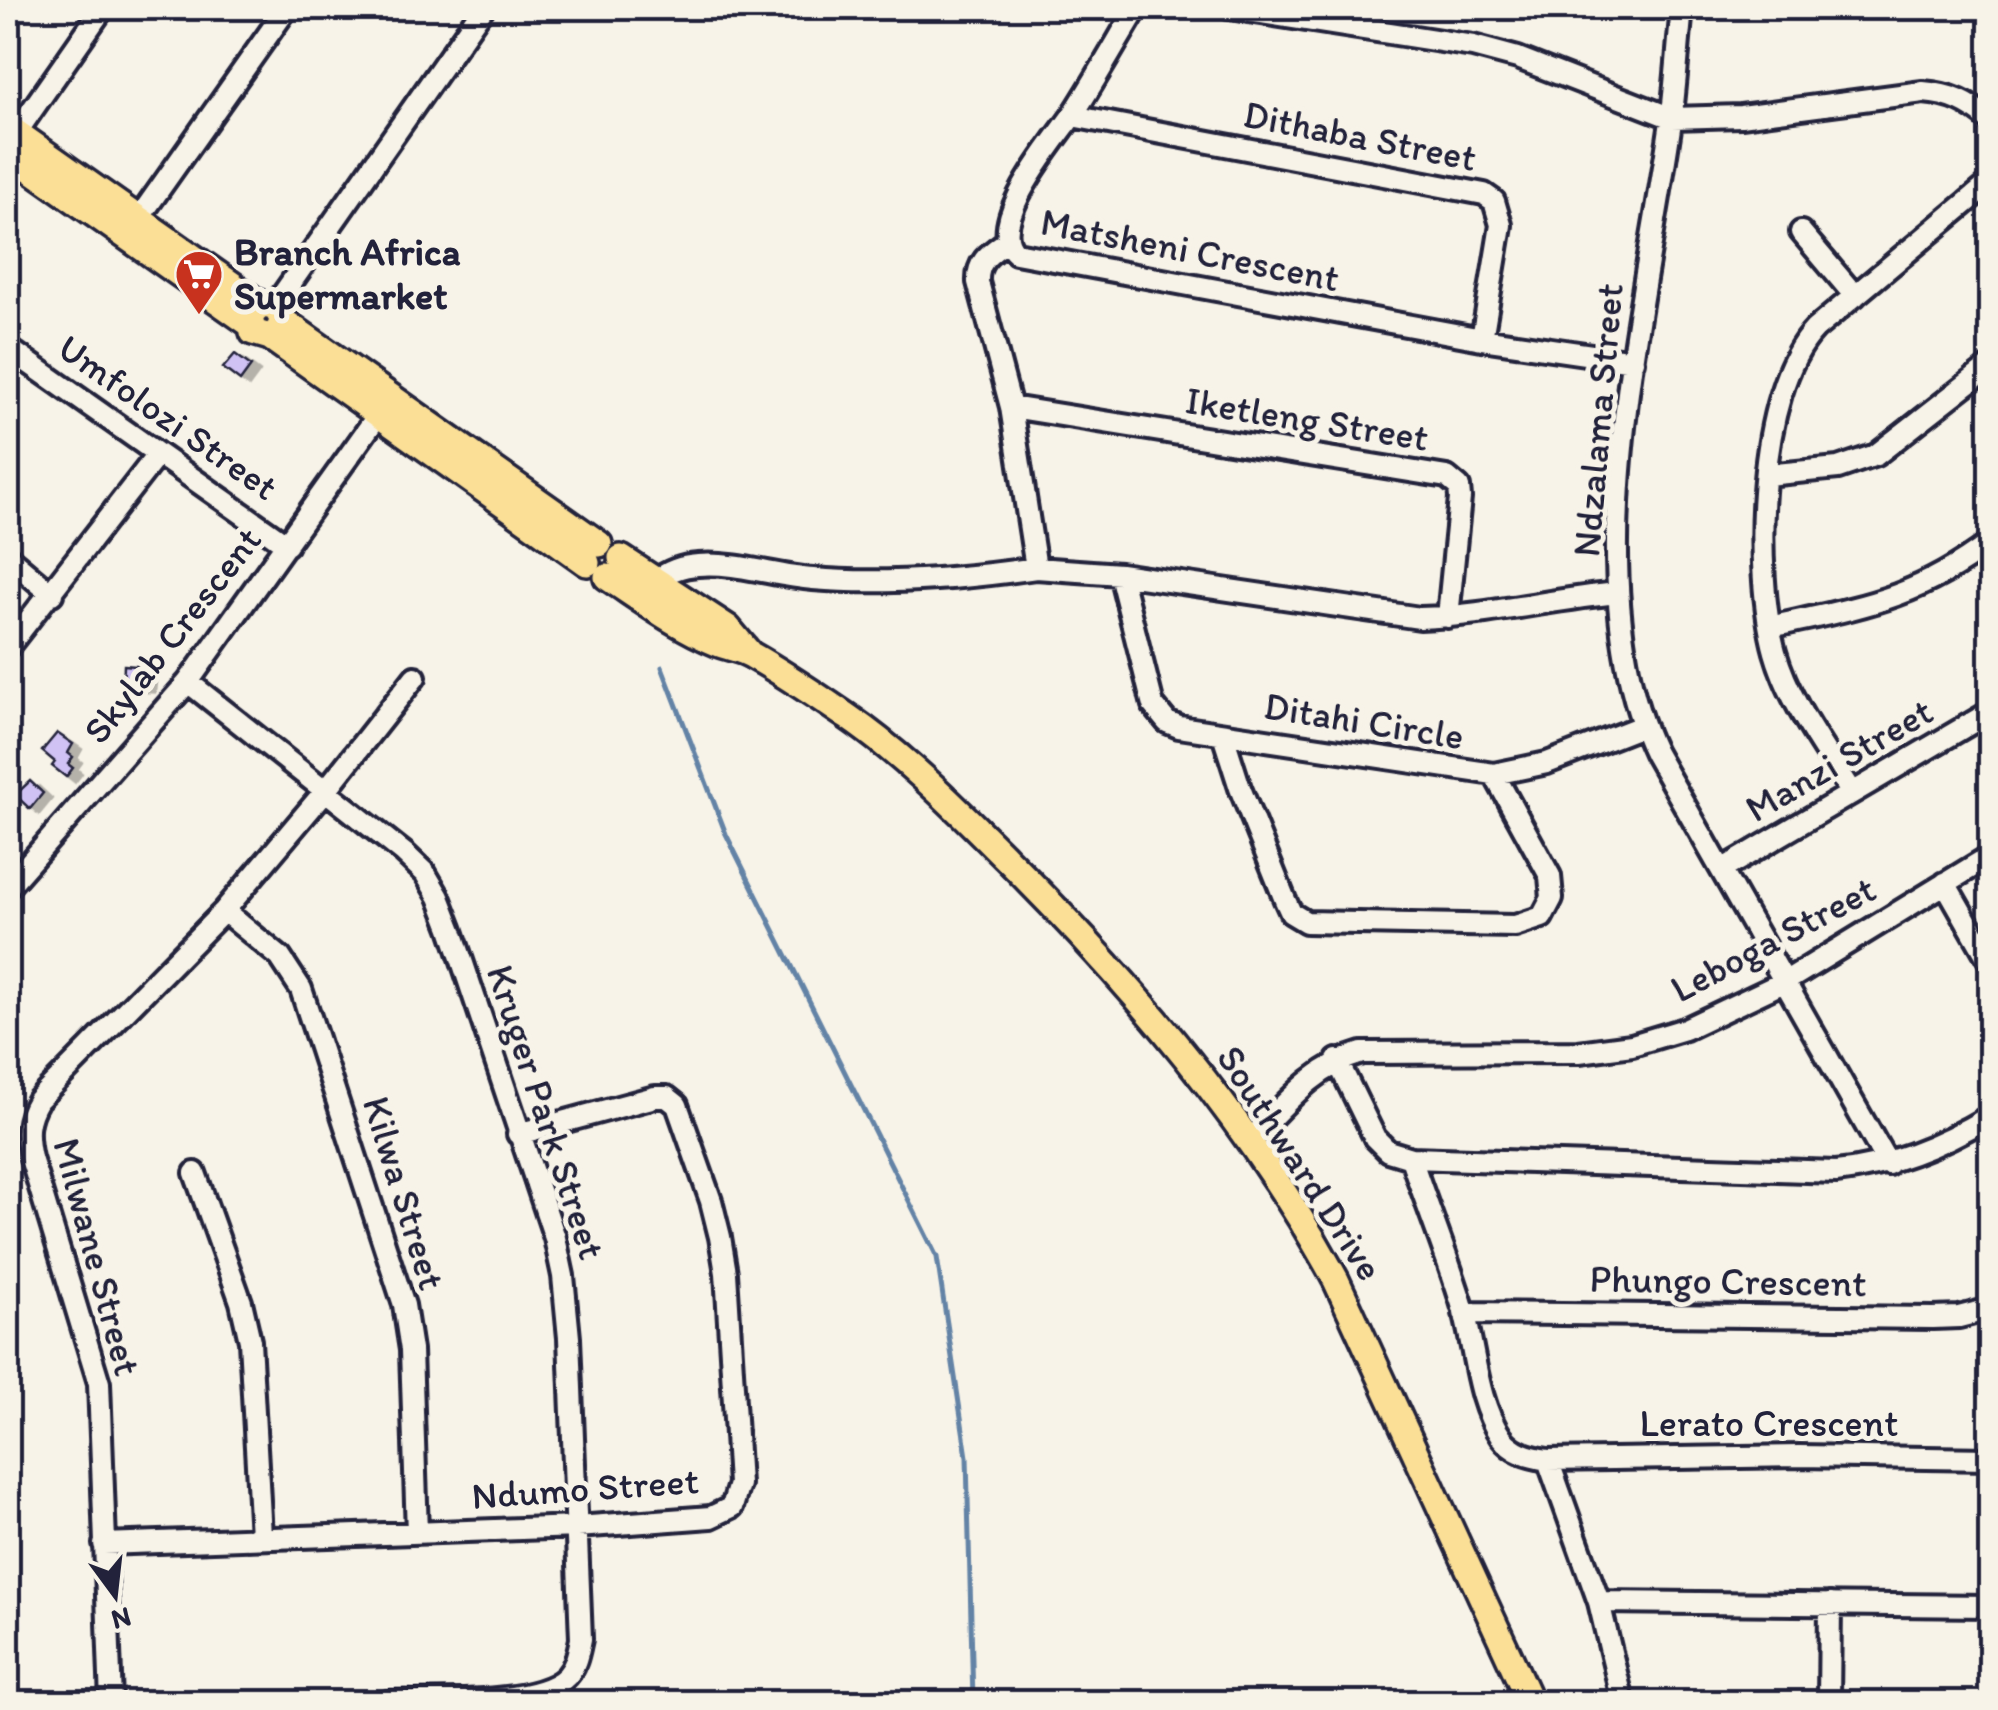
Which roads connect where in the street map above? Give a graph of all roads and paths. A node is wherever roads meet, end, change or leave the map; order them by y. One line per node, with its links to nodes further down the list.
1 (103, 8): 11 (street)
2 (287, 8): 13 (street)
3 (484, 8): 17 (street)
4 (1137, 8): 8 (street, Matsheni Crescent)
5 (1229, 8): 7 (street)
6 (1682, 8): 9 (street, Ndzalama Street)
7 (1282, 12): 9 (street)
8 (1072, 116): 15 (street, Matsheni Crescent); 18 (street, Dithaba Street)
9 (1672, 118): 10 (street); 20 (street, Ndzalama Street)
10 (1990, 121)
11 (10, 138): 13 (main road); 17 (main road)
12 (1990, 183): 16 (street)
13 (139, 218): 17 (main road)
14 (1801, 232): 16 (street)
15 (1007, 241): 18 (street, Matsheni Crescent); 22 (street)
16 (1855, 296): 25 (street)
17 (267, 319): 23 (main road); 29 (main road)
18 (1482, 339): 20 (street, Matsheni Crescent)
19 (8, 348): 24 (street, Umfolozi Street)
20 (1633, 361): 33 (street, Ndzalama Street)
21 (1990, 366): 25 (street)
22 (1011, 407): 30 (street); 35 (street, Iketleng Street)
23 (378, 416): 27 (street, Skylab Crescent); 29 (main road)
24 (158, 454): 27 (street, Umfolozi Street); 34 (street)
25 (1766, 475): 36 (street)
26 (1990, 543): 36 (street)
27 (287, 545): 40 (street, Skylab Crescent)
28 (8, 558): 34 (street)
29 (604, 561): 32 (main road); 38 (main road)
30 (1036, 568): 31 (street); 32 (street)
31 (1120, 574): 35 (street); 43 (street, Ditahi Circle)
32 (656, 581): 38 (main road)
33 (1618, 592): 35 (street); 42 (street, Ndzalama Street)
34 (52, 594): 37 (street)
35 (1448, 617)
36 (1770, 627): 46 (street)
37 (8, 647)
38 (748, 653): 57 (main road, Southward Drive)
39 (415, 677): 45 (street, Milwane Street)
40 (188, 682): 45 (street, Kruger Park Street); 50 (street, Skylab Crescent)
41 (1990, 712): 46 (street, Manzi Street)
42 (1642, 726): 44 (street, Ditahi Circle); 48 (street, Ndzalama Street)
43 (1224, 735): 44 (street, Ditahi Circle); 44 (street, Ditahi Circle)
44 (1494, 774)
45 (326, 790): 51 (street, Milwane Street); 56 (street, Kruger Park Street)
46 (1851, 792): 48 (street, Manzi Street)
47 (1990, 856): 49 (street, Leboga Street)
48 (1723, 869): 53 (street, Ndzalama Street)
49 (1945, 883): 52 (street); 53 (street, Leboga Street)
50 (8, 887)
51 (224, 912): 66 (street, Kilwa Street); 68 (street, Milwane Street)
52 (1990, 962)
53 (1786, 981): 54 (street, Leboga Street); 59 (street)
54 (1337, 1060): 57 (street); 58 (street)
55 (1990, 1116): 59 (street)
56 (518, 1134): 65 (street, Kruger Park Street); 65 (street, Ndumo Street)
57 (1249, 1141): 74 (main road, Southward Drive)
58 (1411, 1158): 59 (street); 62 (street)
59 (1888, 1164)
60 (195, 1174): 67 (street)
61 (1990, 1310): 62 (street, Phungo Crescent)
62 (1464, 1313): 64 (street)
63 (1990, 1459): 64 (street, Lerato Crescent)
64 (1548, 1460): 69 (street)
65 (577, 1527): 66 (street, Ndumo Street); 73 (street, Kruger Park Street)
66 (417, 1533): 67 (street, Ndumo Street)
67 (260, 1536): 68 (street, Ndumo Street)
68 (104, 1544): 72 (street, Milwane Street)
69 (1599, 1602): 70 (street); 75 (street)
70 (1830, 1604): 71 (street); 76 (street)
71 (1990, 1606)
72 (111, 1702)
73 (388, 1702)
74 (1530, 1702)
75 (1623, 1702)
76 (1829, 1702)

